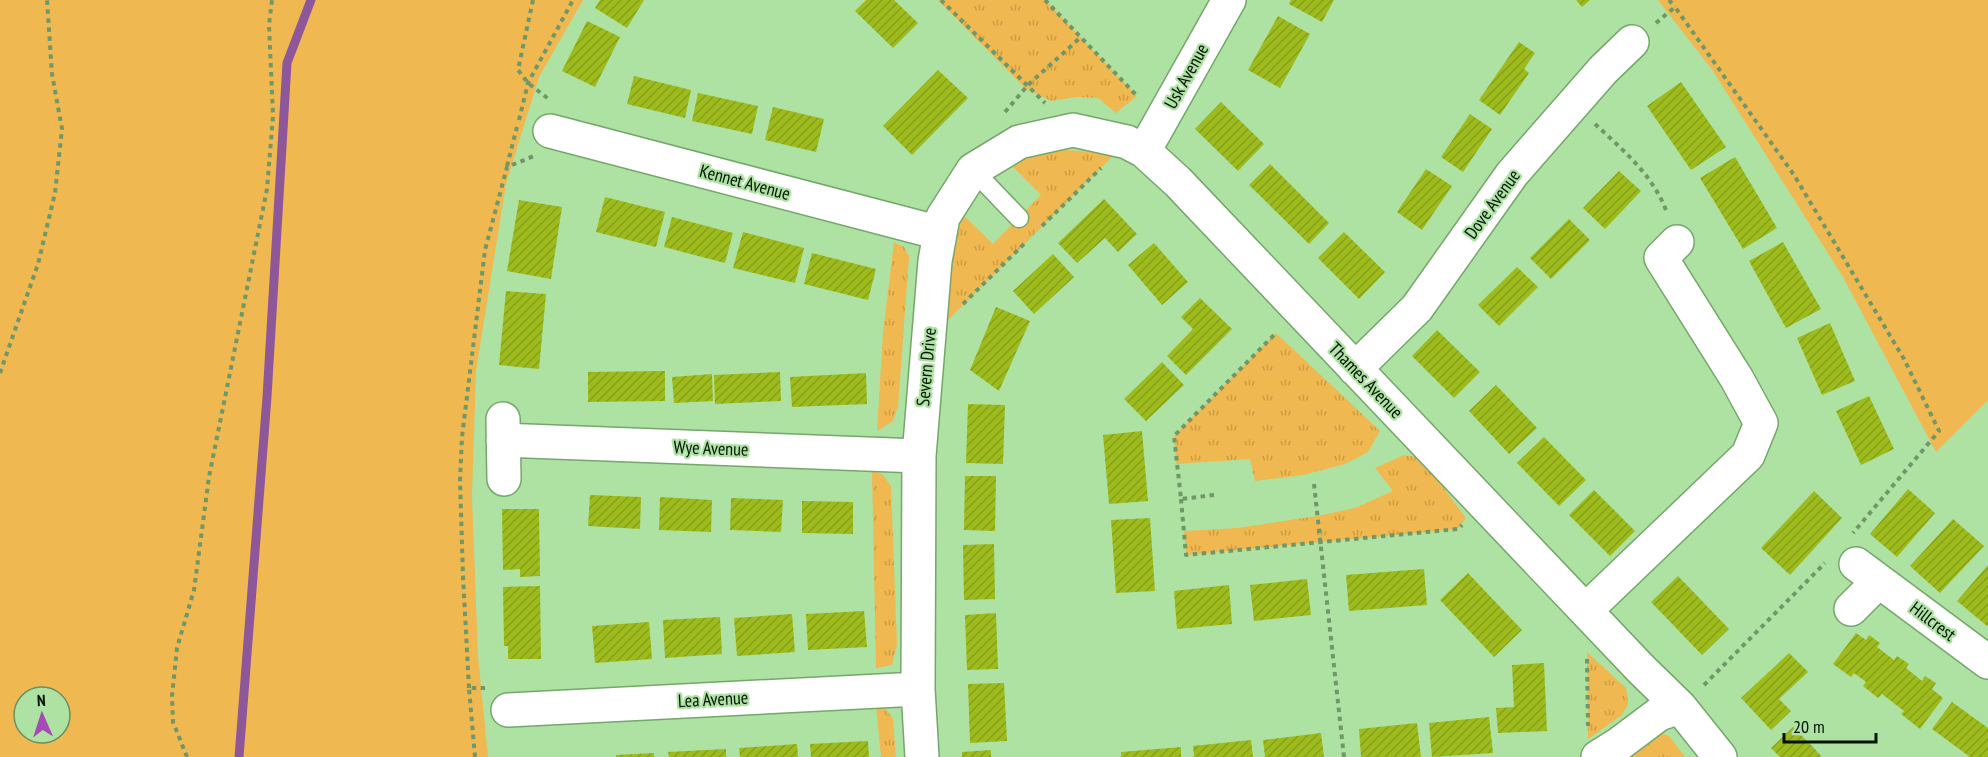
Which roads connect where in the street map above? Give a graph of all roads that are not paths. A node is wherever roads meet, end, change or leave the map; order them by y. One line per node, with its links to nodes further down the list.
1 (1229, 0): 4 (street, Usk Avenue)
2 (1632, 43): 9 (street, Dove Avenue)
3 (550, 129): 7 (street, Kennet Avenue)
4 (1144, 151): 5 (street, Severn Drive); 9 (street, Thames Avenue)
5 (973, 170): 6 (lane); 7 (street, Severn Drive)
6 (1019, 218)
7 (940, 232): 10 (street, Severn Drive)
8 (1677, 242): 13 (street)
9 (1355, 369): 13 (street, Thames Avenue)
10 (919, 456): 11 (street, Wye Avenue); 15 (street, Severn Drive)
11 (504, 479)
12 (1851, 609): 14 (street, Hillcrest)
13 (1586, 610): 16 (street, Thames Avenue)
14 (1988, 662)
15 (918, 689): 17 (street, Lea Avenue); 19 (street, Severn Drive)
16 (1680, 706): 18 (street); 20 (street, Thames Avenue)
17 (508, 710)
18 (1593, 743)
19 (922, 757)
20 (1720, 757)

